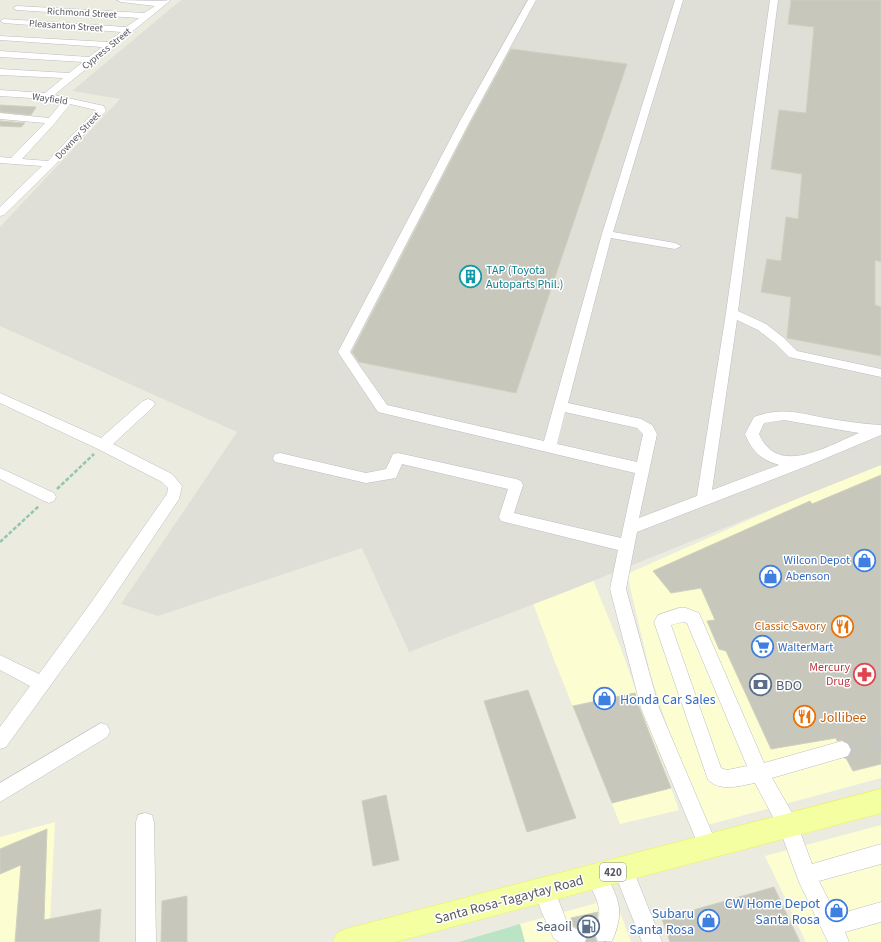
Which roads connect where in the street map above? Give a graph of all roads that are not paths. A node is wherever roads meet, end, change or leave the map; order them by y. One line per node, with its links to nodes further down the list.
1 (25, 0): 7 (street)
2 (121, 0): 6 (street)
3 (532, 0): 36 (street)
4 (678, 0): 27 (street)
5 (774, 0): 29 (street)
6 (165, 2): 8 (street, Cypress Street)
7 (17, 8): 8 (street, Richmond Street); 9 (street)
8 (147, 16): 10 (street, Cypress Street)
9 (2, 23): 10 (street, Pleasanton Street)
10 (128, 30): 12 (street, Cypress Street)
11 (0, 38): 12 (street)
12 (109, 45): 14 (street, Cypress Street)
13 (0, 54): 14 (street)
14 (93, 60): 16 (street, Cypress Street)
15 (0, 72): 16 (street)
16 (70, 76): 18 (street, Cypress Street)
17 (0, 93): 18 (street, Wayfield)
18 (47, 96): 19 (street, Wayfield)
19 (68, 100): 20 (street, Wayfield); 22 (street)
20 (99, 106): 25 (street, Downey Street)
21 (0, 116): 22 (street)
22 (52, 121): 24 (street)
23 (0, 160): 24 (street)
24 (14, 161): 25 (street)
25 (50, 164): 26 (street)
26 (0, 213)
27 (607, 234): 28 (street); 33 (street)
28 (675, 246)
29 (732, 312): 30 (street); 42 (street)
30 (881, 373)
31 (0, 398): 35 (street)
32 (148, 404): 35 (street)
33 (561, 406): 36 (street); 39 (street)
34 (880, 430): 38 (street); 38 (street)
35 (103, 445): 45 (street)
36 (548, 447): 39 (street)
37 (280, 458): 43 (street)
38 (802, 462): 42 (street)
39 (643, 469): 43 (street)
40 (0, 473): 41 (street)
41 (49, 497)
42 (704, 499): 43 (street)
43 (628, 537): 54 (street)
44 (0, 662): 45 (street)
45 (42, 684): 47 (street)
46 (101, 730): 50 (street)
47 (0, 741)
48 (842, 750): 49 (street)
49 (759, 773): 49 (street); 53 (street)
50 (0, 793)
51 (881, 801): 53 (main road, Santa Rosa-Tagaytay Road / 420)
52 (145, 822): 64 (street)
53 (788, 826): 54 (main road, Santa Rosa-Tagaytay Road / 420); 57 (street)
54 (709, 847): 56 (main road, Santa Rosa-Tagaytay Road / 420)
55 (881, 854): 57 (street)
56 (623, 869): 58 (main road, Santa Rosa-Tagaytay Road / 420); 66 (street)
57 (806, 874): 62 (street)
58 (596, 876): 59 (main road, Santa Rosa-Tagaytay Road / 420); 61 (street)
59 (545, 890): 63 (street); 65 (main road, Santa Rosa-Tagaytay Road / 420)
60 (881, 912): 62 (street)
61 (605, 934)
62 (835, 934)
63 (576, 939)
64 (146, 942)
65 (346, 942)
66 (652, 942)

